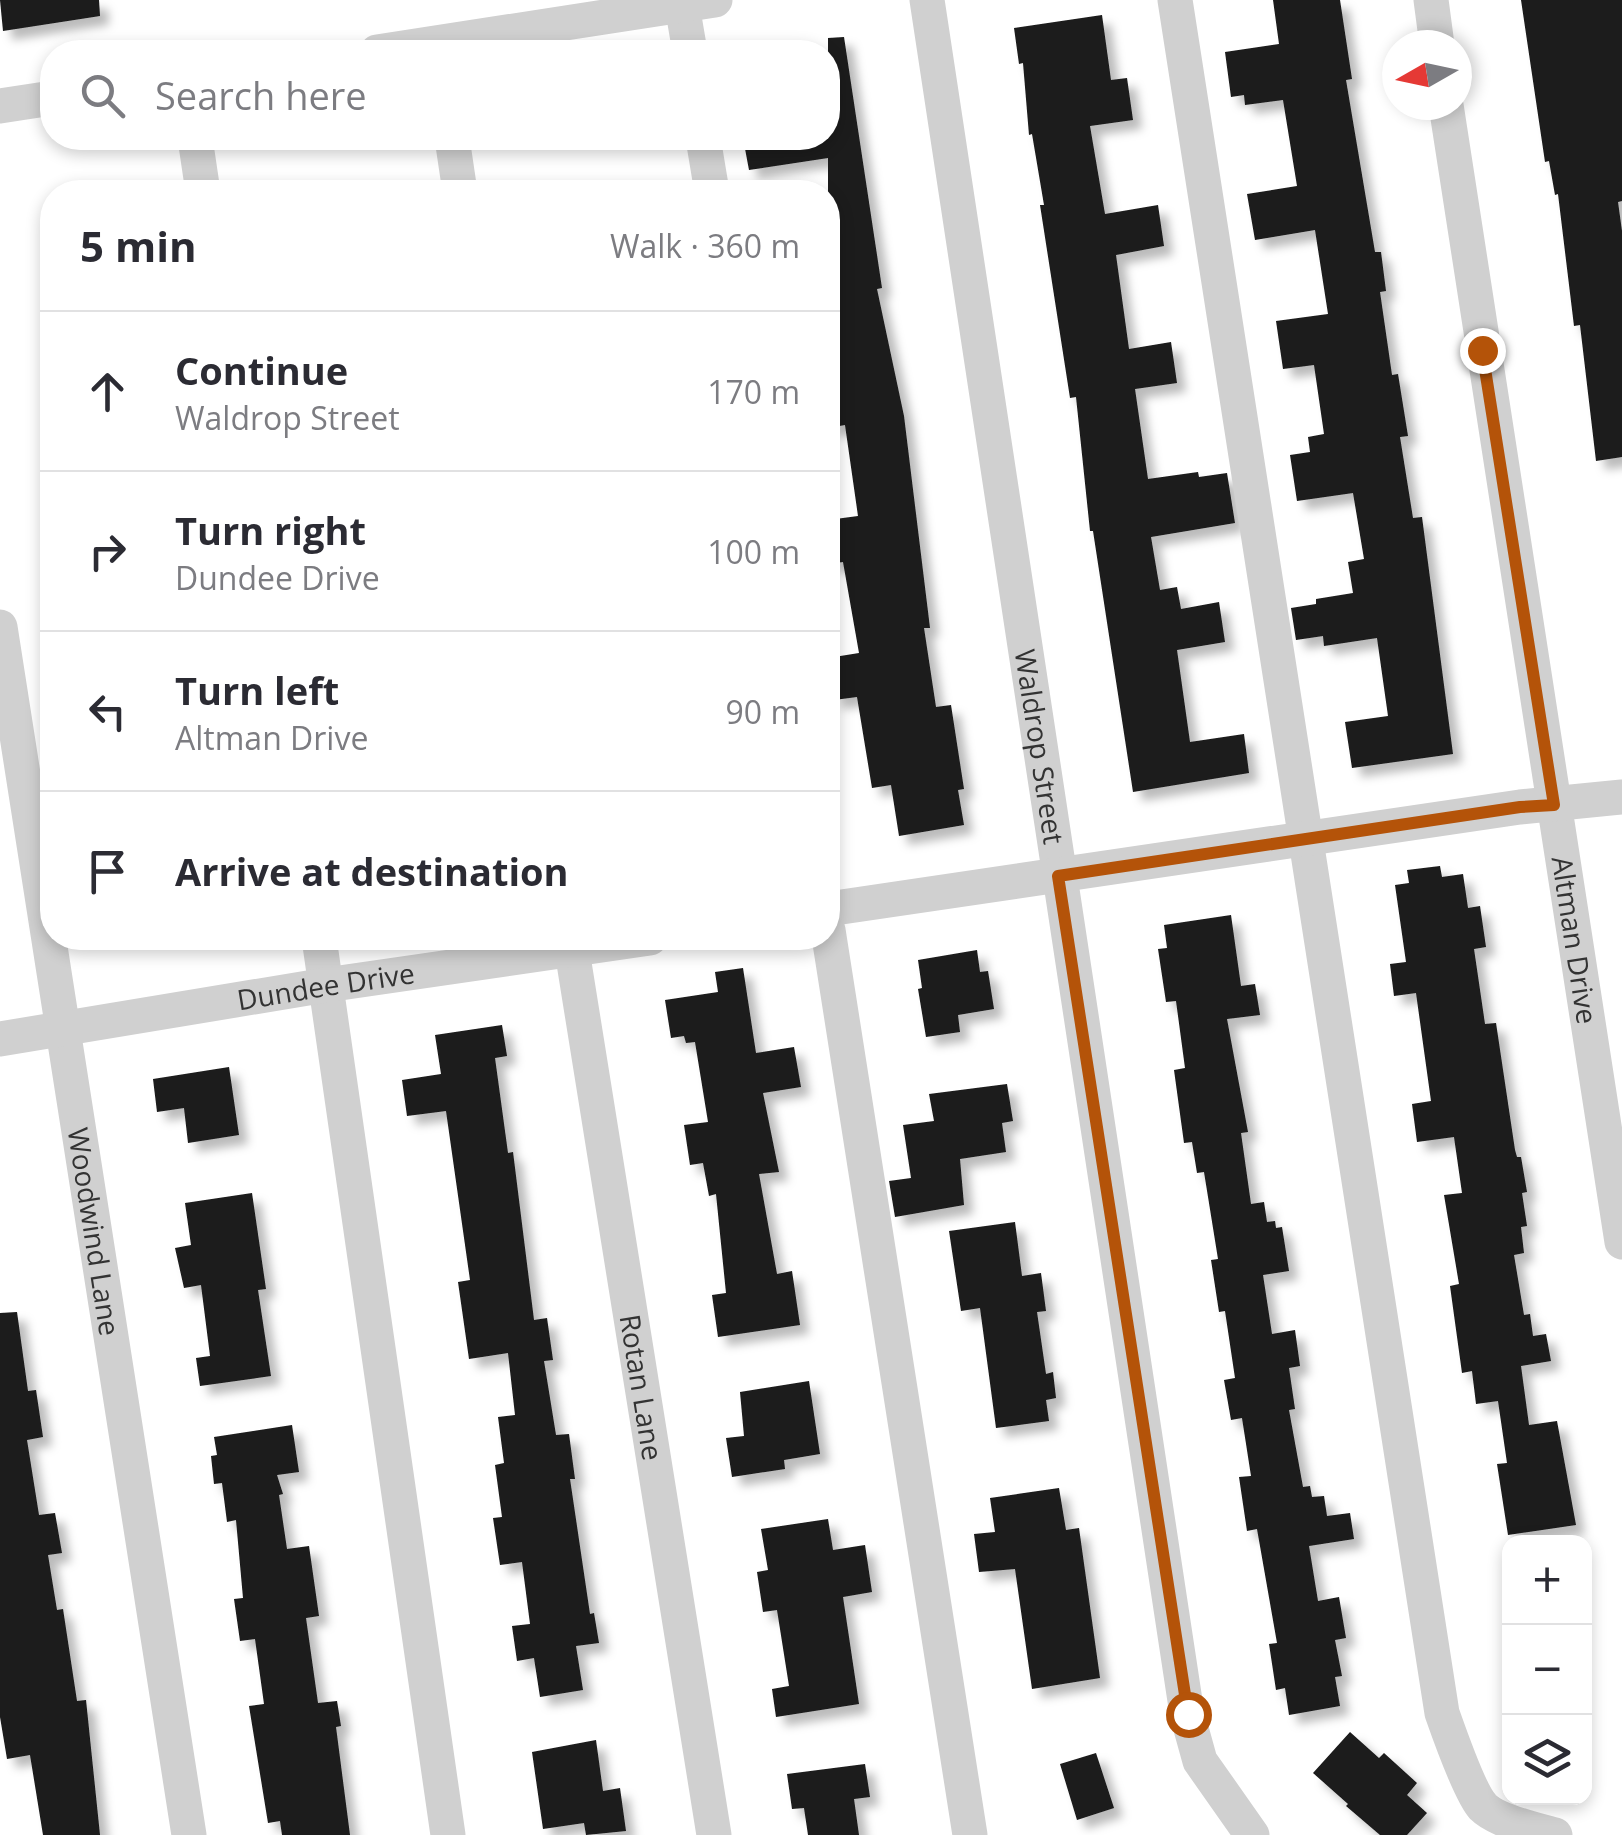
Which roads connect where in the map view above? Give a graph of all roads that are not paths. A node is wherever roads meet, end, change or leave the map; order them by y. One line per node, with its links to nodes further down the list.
1 (927, 0): 21 (street, Waldrop Street)
2 (1175, 0): 20 (street)
3 (1431, 0): 5 (street)
4 (698, 2): 6 (street); 7 (street)
5 (1435, 30)
6 (484, 40)
7 (692, 40)
8 (40, 100): 9 (street)
9 (0, 106)
10 (1448, 120): 19 (street, Altman Drive)
11 (197, 150): 14 (street)
12 (454, 150): 15 (street)
13 (705, 150): 16 (street)
14 (201, 180)
15 (458, 180)
16 (710, 180)
17 (0, 627): 22 (street, Woodwind Lane)
18 (1622, 797): 19 (street)
19 (1554, 805): 20 (street); 32 (street, Altman Drive)
20 (1305, 838): 21 (street); 38 (street)
21 (1058, 876): 23 (street); 37 (street, Waldrop Street)
22 (40, 887)
23 (840, 907)
24 (50, 950): 30 (street, Woodwind Lane)
25 (321, 950): 29 (street)
26 (533, 950): 29 (street, Dundee Drive)
27 (571, 950): 35 (street, Rotan Lane)
28 (831, 950): 36 (street)
29 (326, 984): 30 (street, Dundee Drive); 34 (street)
30 (62, 1030): 31 (street, Dundee Drive); 33 (street, Woodwind Lane)
31 (0, 1039)
32 (1622, 1242)
33 (188, 1835)
34 (448, 1835)
35 (714, 1835)
36 (970, 1835)
37 (1252, 1835)
38 (1555, 1835)

